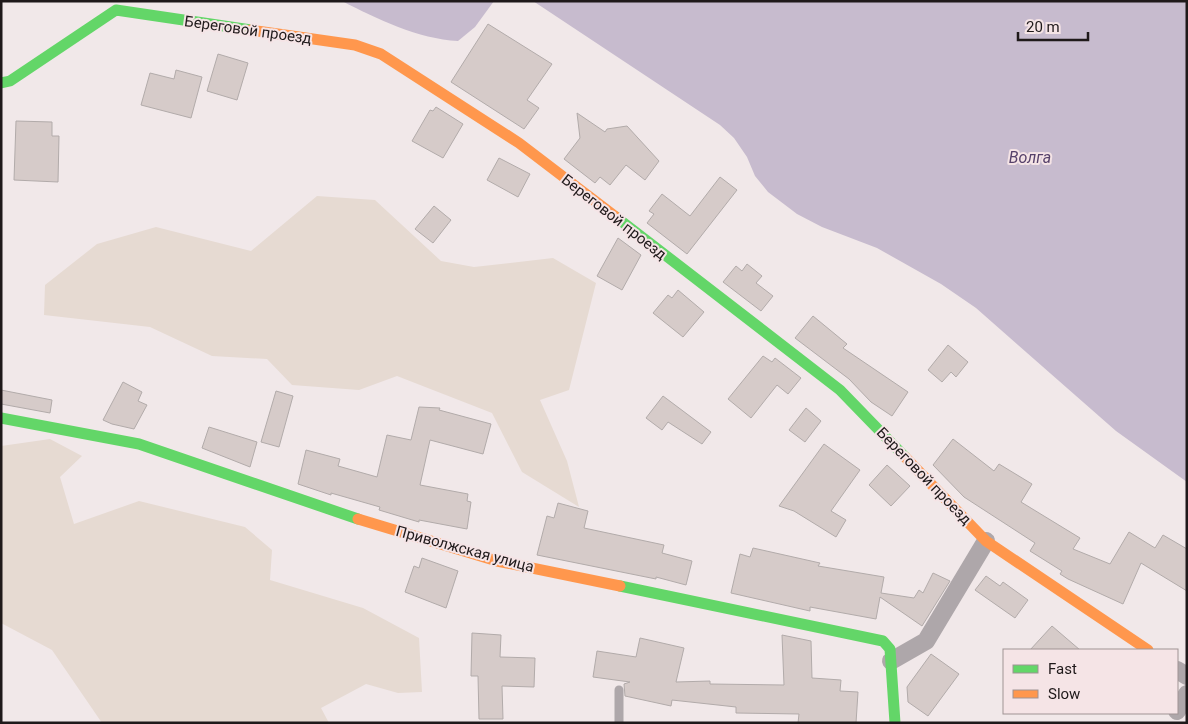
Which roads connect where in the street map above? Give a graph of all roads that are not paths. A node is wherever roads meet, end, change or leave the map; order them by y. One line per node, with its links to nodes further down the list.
1 (1, 83): 3 (street, Береговой проезд)
2 (1, 418): 5 (street, Приволжская улица)
3 (986, 541): 4 (street, Береговой проезд); 5 (street)
4 (1147, 649)
5 (891, 661): 10 (street, Приволжская улица)
6 (619, 690): 9 (lane)
7 (1187, 694): 8 (street)
8 (1178, 709)
9 (619, 723)
10 (895, 723)

